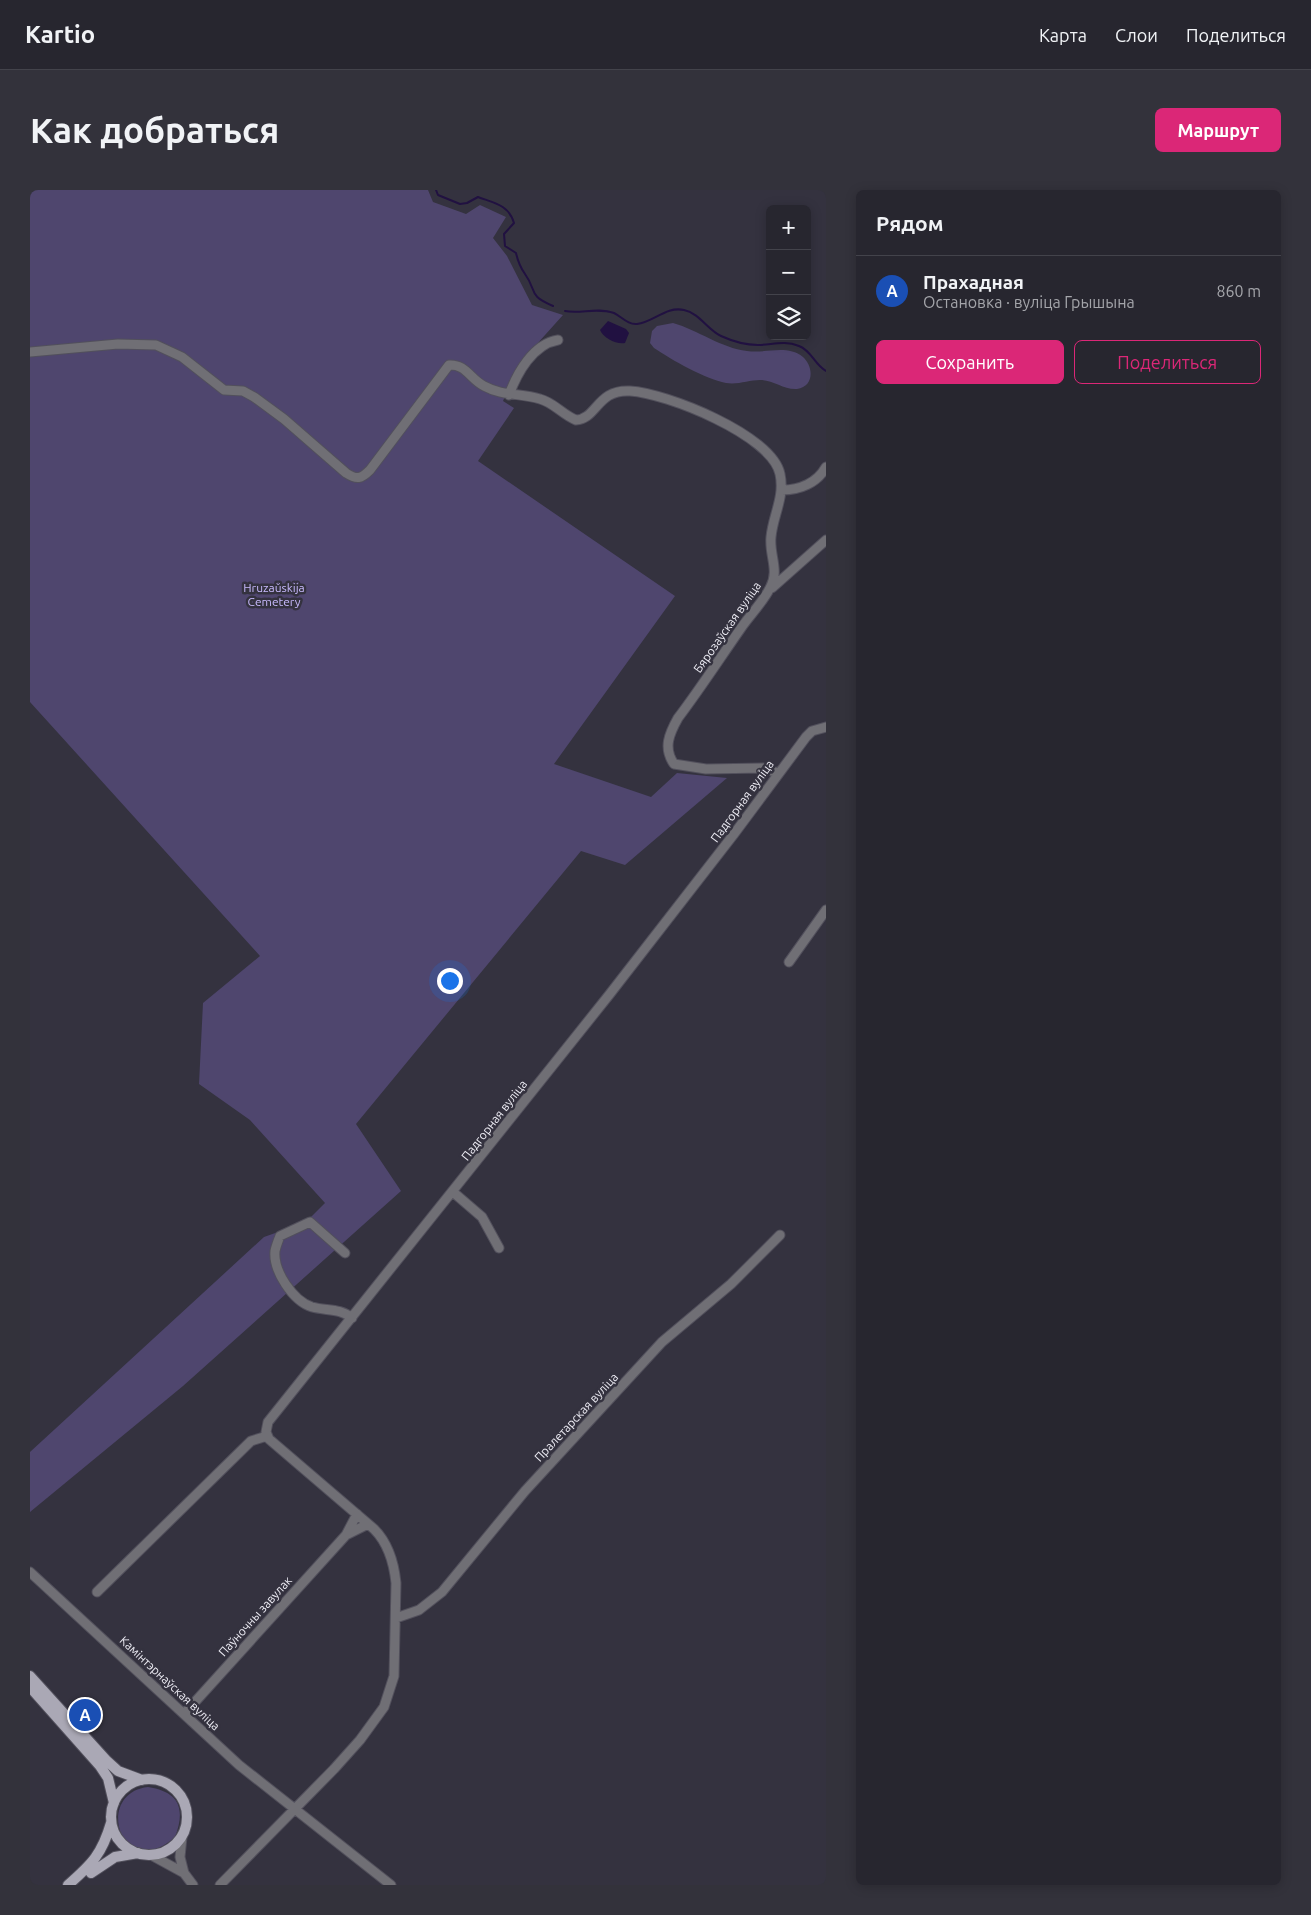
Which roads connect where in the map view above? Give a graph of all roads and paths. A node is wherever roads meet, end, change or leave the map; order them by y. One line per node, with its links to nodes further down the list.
1 (558, 340): 3 (street)
2 (30, 352): 3 (street)
3 (505, 394): 5 (street, Бярозаўская вуліца)
4 (826, 467): 5 (street)
5 (782, 490): 7 (street, Бярозаўская вуліца)
6 (826, 540): 7 (street)
7 (770, 590): 9 (street, Бярозаўская вуліца)
8 (826, 727): 9 (street, Падгорная вуліца)
9 (778, 773): 12 (street, Падгорная вуліца)
10 (826, 910): 11 (street)
11 (789, 962)
12 (453, 1192): 14 (street); 16 (street, Падгорная вуліца)
13 (780, 1235): 22 (street, Пралетарская вуліца)
14 (499, 1248)
15 (345, 1253): 16 (street)
16 (352, 1318): 17 (street, Падгорная вуліца)
17 (266, 1436): 18 (street); 21 (street)
18 (362, 1518): 19 (street, Паўночны завулак); 19 (street, Паўночны завулак); 22 (street)
19 (346, 1535): 25 (street, Паўночны завулак)
20 (30, 1572): 25 (street, Камінтэрнаўская вуліца)
21 (97, 1592)
22 (396, 1618): 28 (street)
23 (30, 1676): 26 (main road)
24 (30, 1687): 27 (main road)
25 (184, 1714): 28 (street, Камінтэрнаўская вуліца)
26 (142, 1780): 27 (main road); 30 (main road)
27 (114, 1803): 29 (main road)
28 (295, 1810): 37 (street); 38 (street, Камінтэрнаўская вуліца)
29 (112, 1822): 31 (main road); 34 (main road)
30 (182, 1836): 32 (main road); 33 (street)
31 (138, 1853): 32 (main road); 35 (main road)
32 (151, 1855): 33 (street)
33 (184, 1873): 36 (street)
34 (68, 1885)
35 (77, 1885)
36 (193, 1885)
37 (220, 1885)
38 (391, 1885)

